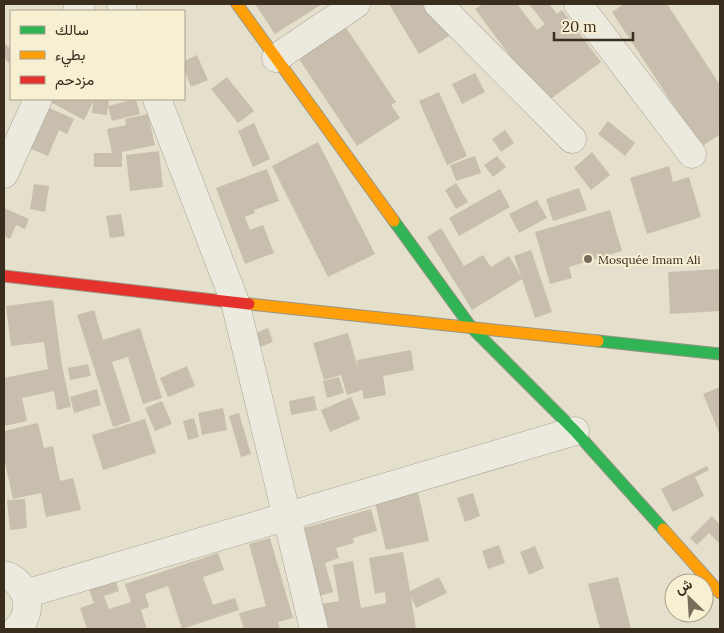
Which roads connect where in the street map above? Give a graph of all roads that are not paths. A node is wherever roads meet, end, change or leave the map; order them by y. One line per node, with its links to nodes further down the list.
1 (237, 4): 5 (street)
2 (356, 4): 5 (street)
3 (438, 4): 8 (street)
4 (578, 4): 9 (street)
5 (276, 58): 13 (street)
6 (38, 100): 10 (street)
7 (157, 100): 12 (street)
8 (572, 139)
9 (692, 154)
10 (4, 174)
11 (4, 276): 12 (street)
12 (235, 302): 13 (street); 16 (street)
13 (471, 327): 14 (street); 15 (street)
14 (720, 354)
15 (575, 431): 16 (street); 18 (street)
16 (286, 516): 19 (street); 21 (street)
17 (4, 575): 19 (street)
18 (720, 593)
19 (25, 594): 20 (street)
20 (17, 629)
21 (314, 629)

